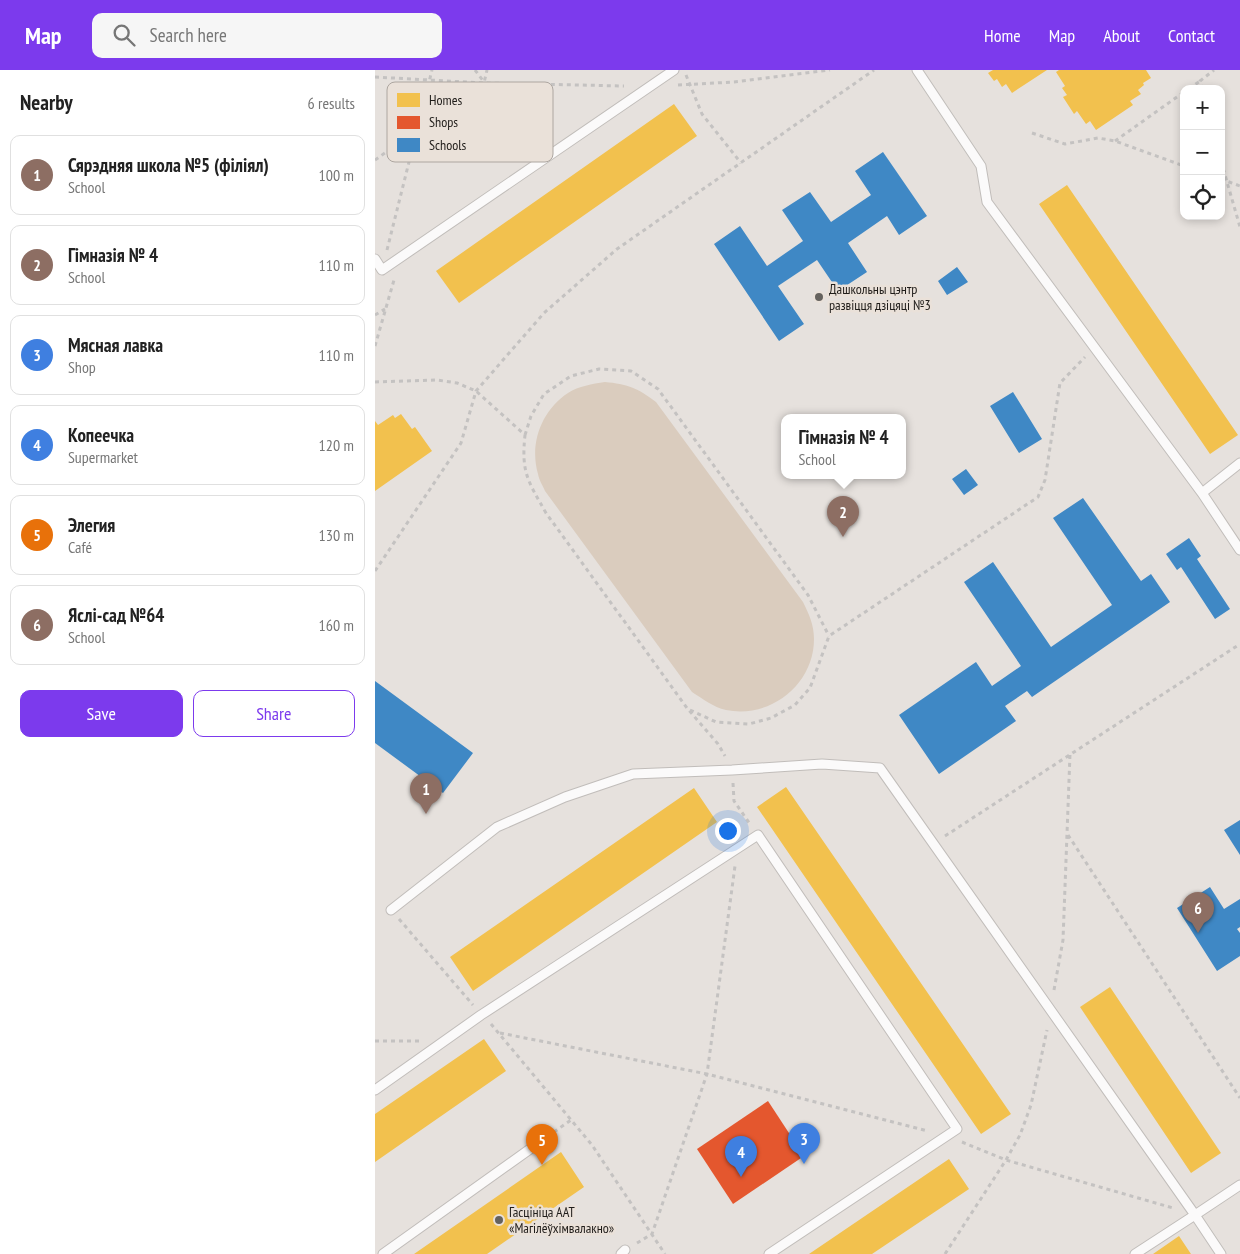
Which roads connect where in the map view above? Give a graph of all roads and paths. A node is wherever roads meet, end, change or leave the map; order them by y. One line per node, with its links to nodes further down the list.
1 (432, 70): 10 (path)
2 (475, 70): 13 (path)
3 (673, 70): 19 (lane)
4 (684, 70): 15 (path)
5 (830, 70): 15 (path)
6 (874, 70): 28 (path)
7 (917, 70): 40 (lane)
8 (1214, 70): 11 (path)
9 (375, 77): 10 (path)
10 (430, 80): 12 (path)
11 (1200, 81): 16 (path); 17 (path)
12 (466, 82)
13 (483, 82)
14 (553, 85): 19 (path)
15 (691, 85): 18 (path); 28 (path)
16 (1194, 85)
17 (1201, 85)
18 (674, 86)
19 (648, 87): 24 (lane)
20 (1180, 95): 22 (path)
21 (1031, 132): 22 (path)
22 (1115, 141): 29 (path)
23 (387, 152): 25 (path)
24 (553, 153)
25 (375, 160)
26 (410, 162): 36 (path)
27 (539, 162): 35 (lane)
28 (741, 163): 42 (path)
29 (1180, 165)
30 (1225, 174): 31 (path)
31 (1227, 181): 32 (path); 33 (path)
32 (1240, 186)
33 (1240, 227)
34 (375, 258): 36 (lane)
35 (400, 258): 36 (lane); 37 (path)
36 (382, 270)
37 (386, 309): 38 (path); 39 (path)
38 (375, 315)
39 (375, 346)
40 (1095, 348): 45 (lane); 48 (path)
41 (375, 382): 42 (path)
42 (476, 391): 43 (path); 47 (path)
43 (525, 435): 48 (path); 50 (path)
44 (1240, 463): 45 (lane)
45 (1202, 493): 46 (lane)
46 (1240, 550)
47 (375, 571)
48 (829, 636): 50 (path)
49 (1240, 644): 54 (path)
50 (687, 708): 51 (path)
51 (732, 770): 53 (path); 54 (lane); 56 (lane)
52 (1067, 833): 63 (path)
53 (758, 835): 55 (lane); 65 (lane)
54 (933, 844): 68 (lane)
55 (738, 848): 57 (lane); 61 (path)
56 (391, 910): 57 (path)
57 (481, 1015): 58 (path); 60 (lane)
58 (499, 1033): 61 (path); 64 (path)
59 (375, 1041): 60 (path)
60 (444, 1041): 62 (lane)
61 (707, 1074): 65 (path); 69 (path)
62 (375, 1090)
63 (1240, 1098)
64 (571, 1120): 66 (path); 69 (path)
65 (946, 1136): 68 (path); 72 (lane)
66 (543, 1139): 70 (lane)
67 (1240, 1185): 68 (lane)
68 (1195, 1214): 73 (lane); 74 (lane)
69 (652, 1234): 71 (path)
70 (383, 1254)
71 (665, 1254)
72 (769, 1254)
73 (1135, 1254)
74 (1221, 1254)

